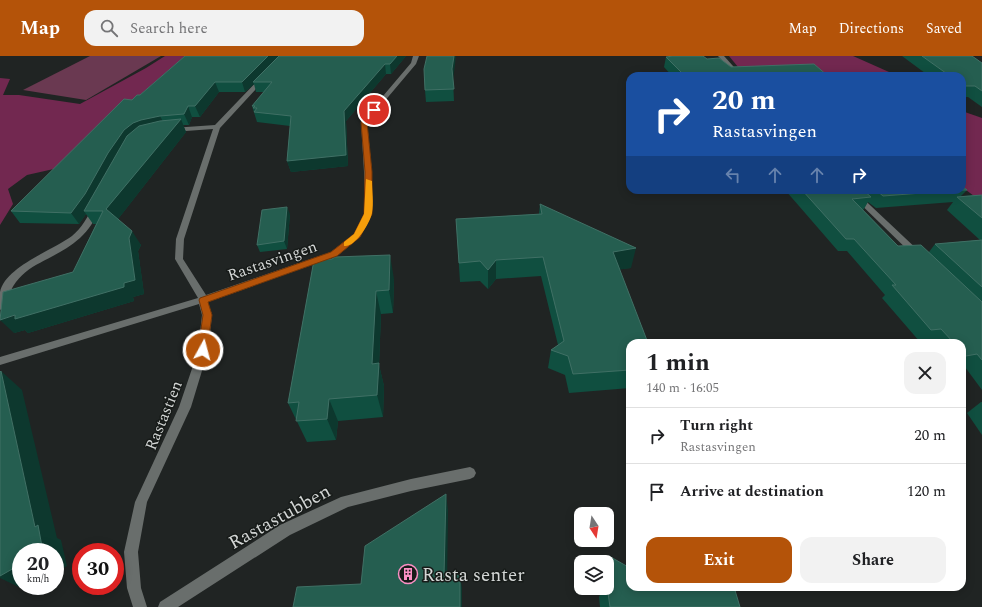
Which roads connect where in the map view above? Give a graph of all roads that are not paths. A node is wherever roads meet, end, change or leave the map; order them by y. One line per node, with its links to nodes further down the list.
1 (416, 56): 10 (street, Rastasvingen)
2 (721, 56): 4 (street)
3 (270, 72): 5 (street, Rastastien)
4 (736, 72)
5 (217, 127): 6 (street); 10 (street, Rastastien)
6 (166, 130)
7 (854, 194): 9 (street)
8 (100, 202): 11 (street)
9 (923, 260)
10 (203, 300): 12 (street, Rastasvingen); 14 (street, Rastastien)
11 (0, 307)
12 (0, 361)
13 (470, 473): 15 (street, Rastastubben)
14 (140, 607)
15 (165, 607)

